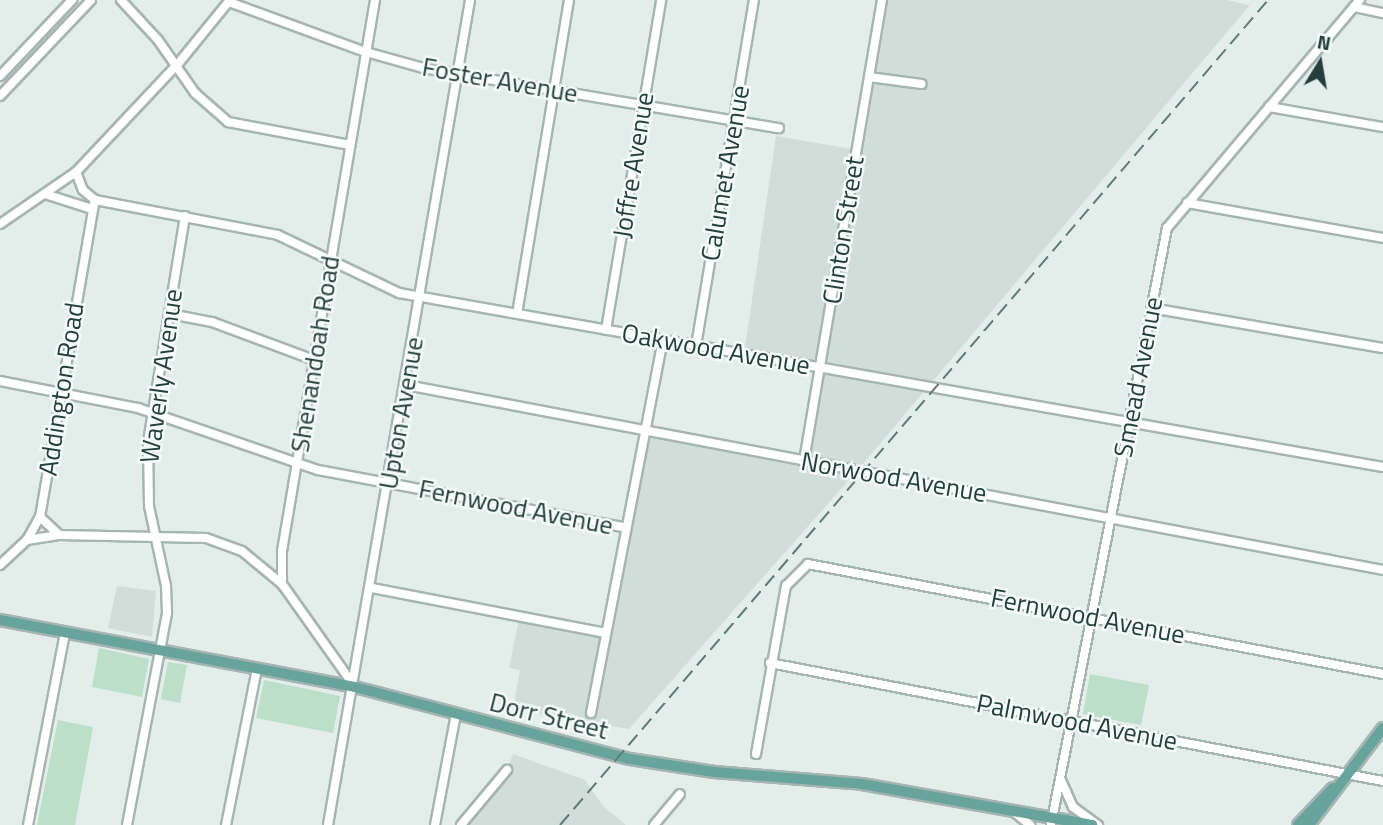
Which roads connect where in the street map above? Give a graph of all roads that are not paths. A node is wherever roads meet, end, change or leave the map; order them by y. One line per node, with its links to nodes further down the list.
1 (72, 0): 16 (street)
2 (91, 0): 20 (street)
3 (121, 0): 14 (street)
4 (374, 0): 13 (street, Shenandoah Road)
5 (470, 0): 15 (street, Upton Avenue)
6 (569, 0): 19 (street)
7 (661, 0): 21 (street, Joffre Avenue)
8 (754, 0): 23 (street, Calumet Avenue)
9 (881, 0): 17 (street, Clinton Street)
10 (230, 1): 13 (street, Foster Avenue); 14 (street)
11 (1357, 4): 12 (street); 22 (street, Smead Avenue)
12 (1383, 13)
13 (366, 52): 15 (street, Foster Avenue); 26 (street, Shenandoah Road)
14 (177, 65): 26 (street); 27 (street)
15 (458, 74): 19 (street, Foster Avenue); 35 (street, Upton Avenue)
16 (0, 76)
17 (869, 77): 18 (street); 44 (street, Clinton Street)
18 (922, 84)
19 (554, 90): 21 (street, Foster Avenue); 38 (street)
20 (0, 96)
21 (643, 105): 23 (street, Foster Avenue); 39 (street, Joffre Avenue)
22 (1269, 107): 24 (street); 29 (street, Smead Avenue)
23 (734, 121): 25 (street, Foster Avenue); 41 (street, Calumet Avenue)
24 (1383, 127)
25 (779, 128)
26 (350, 145): 34 (street, Shenandoah Road)
27 (76, 172): 28 (street); 30 (street)
28 (45, 194): 30 (street, Oakwood Avenue); 32 (street)
29 (1186, 203): 33 (street); 36 (street, Smead Avenue)
30 (93, 204): 31 (street, Oakwood Avenue); 47 (street, Addington Road)
31 (185, 216): 34 (street, Oakwood Avenue); 37 (street, Waverly Avenue)
32 (0, 224)
33 (1383, 238)
34 (331, 257): 35 (street, Oakwood Avenue); 43 (street, Shenandoah Road)
35 (421, 298): 38 (street, Oakwood Avenue); 46 (street, Upton Avenue)
36 (1152, 308): 42 (street); 49 (street, Smead Avenue)
37 (170, 314): 43 (street); 48 (street, Waverly Avenue)
38 (517, 314): 39 (street, Oakwood Avenue)
39 (606, 330): 40 (street, Oakwood Avenue)
40 (663, 340): 41 (street, Oakwood Avenue); 50 (street)
41 (696, 346): 44 (street, Oakwood Avenue)
42 (1383, 348)
43 (314, 360): 52 (street, Shenandoah Road)
44 (820, 368): 49 (street, Oakwood Avenue); 51 (street, Clinton Street)
45 (0, 381): 47 (street, Fernwood Avenue)
46 (406, 385): 50 (street, Norwood Avenue); 54 (street, Upton Avenue)
47 (60, 391): 48 (street, Fernwood Avenue); 55 (street, Addington Road)
48 (152, 412): 52 (street, Fernwood Avenue); 59 (street, Waverly Avenue)
49 (1130, 422): 53 (street, Oakwood Avenue); 56 (street, Smead Avenue)
50 (646, 431): 51 (street, Norwood Avenue); 57 (street)
51 (804, 461): 56 (street, Norwood Avenue)
52 (297, 465): 54 (street, Fernwood Avenue); 63 (street, Shenandoah Road)
53 (1383, 467)
54 (389, 482): 57 (street, Fernwood Avenue); 64 (street, Upton Avenue)
55 (40, 517): 58 (street); 60 (street, Addington Road)
56 (1111, 517): 62 (street, Norwood Avenue); 65 (street, Smead Avenue)
57 (627, 528): 68 (street)
58 (59, 535): 59 (street); 60 (street)
59 (156, 537): 63 (street); 69 (street, Waverly Avenue)
60 (27, 540): 61 (street, Addington Road)
61 (0, 565)
62 (1383, 570)
63 (282, 584): 73 (street)
64 (372, 588): 68 (street); 73 (street, Upton Avenue)
65 (1092, 617): 70 (street, Fernwood Avenue); 72 (street, Fernwood Avenue); 76 (street, Smead Avenue)
66 (0, 620): 67 (main road, Dorr Street)
67 (65, 632): 69 (main road, Dorr Street); 87 (street)
68 (606, 633): 74 (street)
69 (161, 651): 71 (main road, Dorr Street); 88 (street, Waverly Avenue)
70 (770, 663): 76 (street, Palmwood Avenue); 78 (street)
71 (257, 669): 73 (main road, Dorr Street); 89 (street)
72 (1383, 674)
73 (355, 687): 75 (main road, Dorr Street); 90 (street, Upton Avenue)
74 (591, 713)
75 (456, 714): 84 (main road, Dorr Street); 91 (street)
76 (1071, 721): 80 (street, Palmwood Avenue); 81 (street, Smead Avenue)
77 (1383, 728): 80 (main road)
78 (756, 754)
79 (507, 770): 92 (street)
80 (1346, 776): 82 (street, Palmwood Avenue); 86 (main road); 97 (main road)
81 (1060, 778): 85 (street, Smead Avenue); 96 (street)
82 (1383, 781)
83 (680, 794): 93 (street)
84 (1014, 812): 85 (main road, Dorr Street); 94 (street)
85 (1050, 823): 95 (main road, Dorr Street)
86 (1312, 823)
87 (28, 825)
88 (127, 825)
89 (226, 825)
90 (328, 825)
91 (435, 825)
92 (461, 825)
93 (654, 825)
94 (1030, 825)
95 (1092, 825)
96 (1098, 825)
97 (1298, 825)

